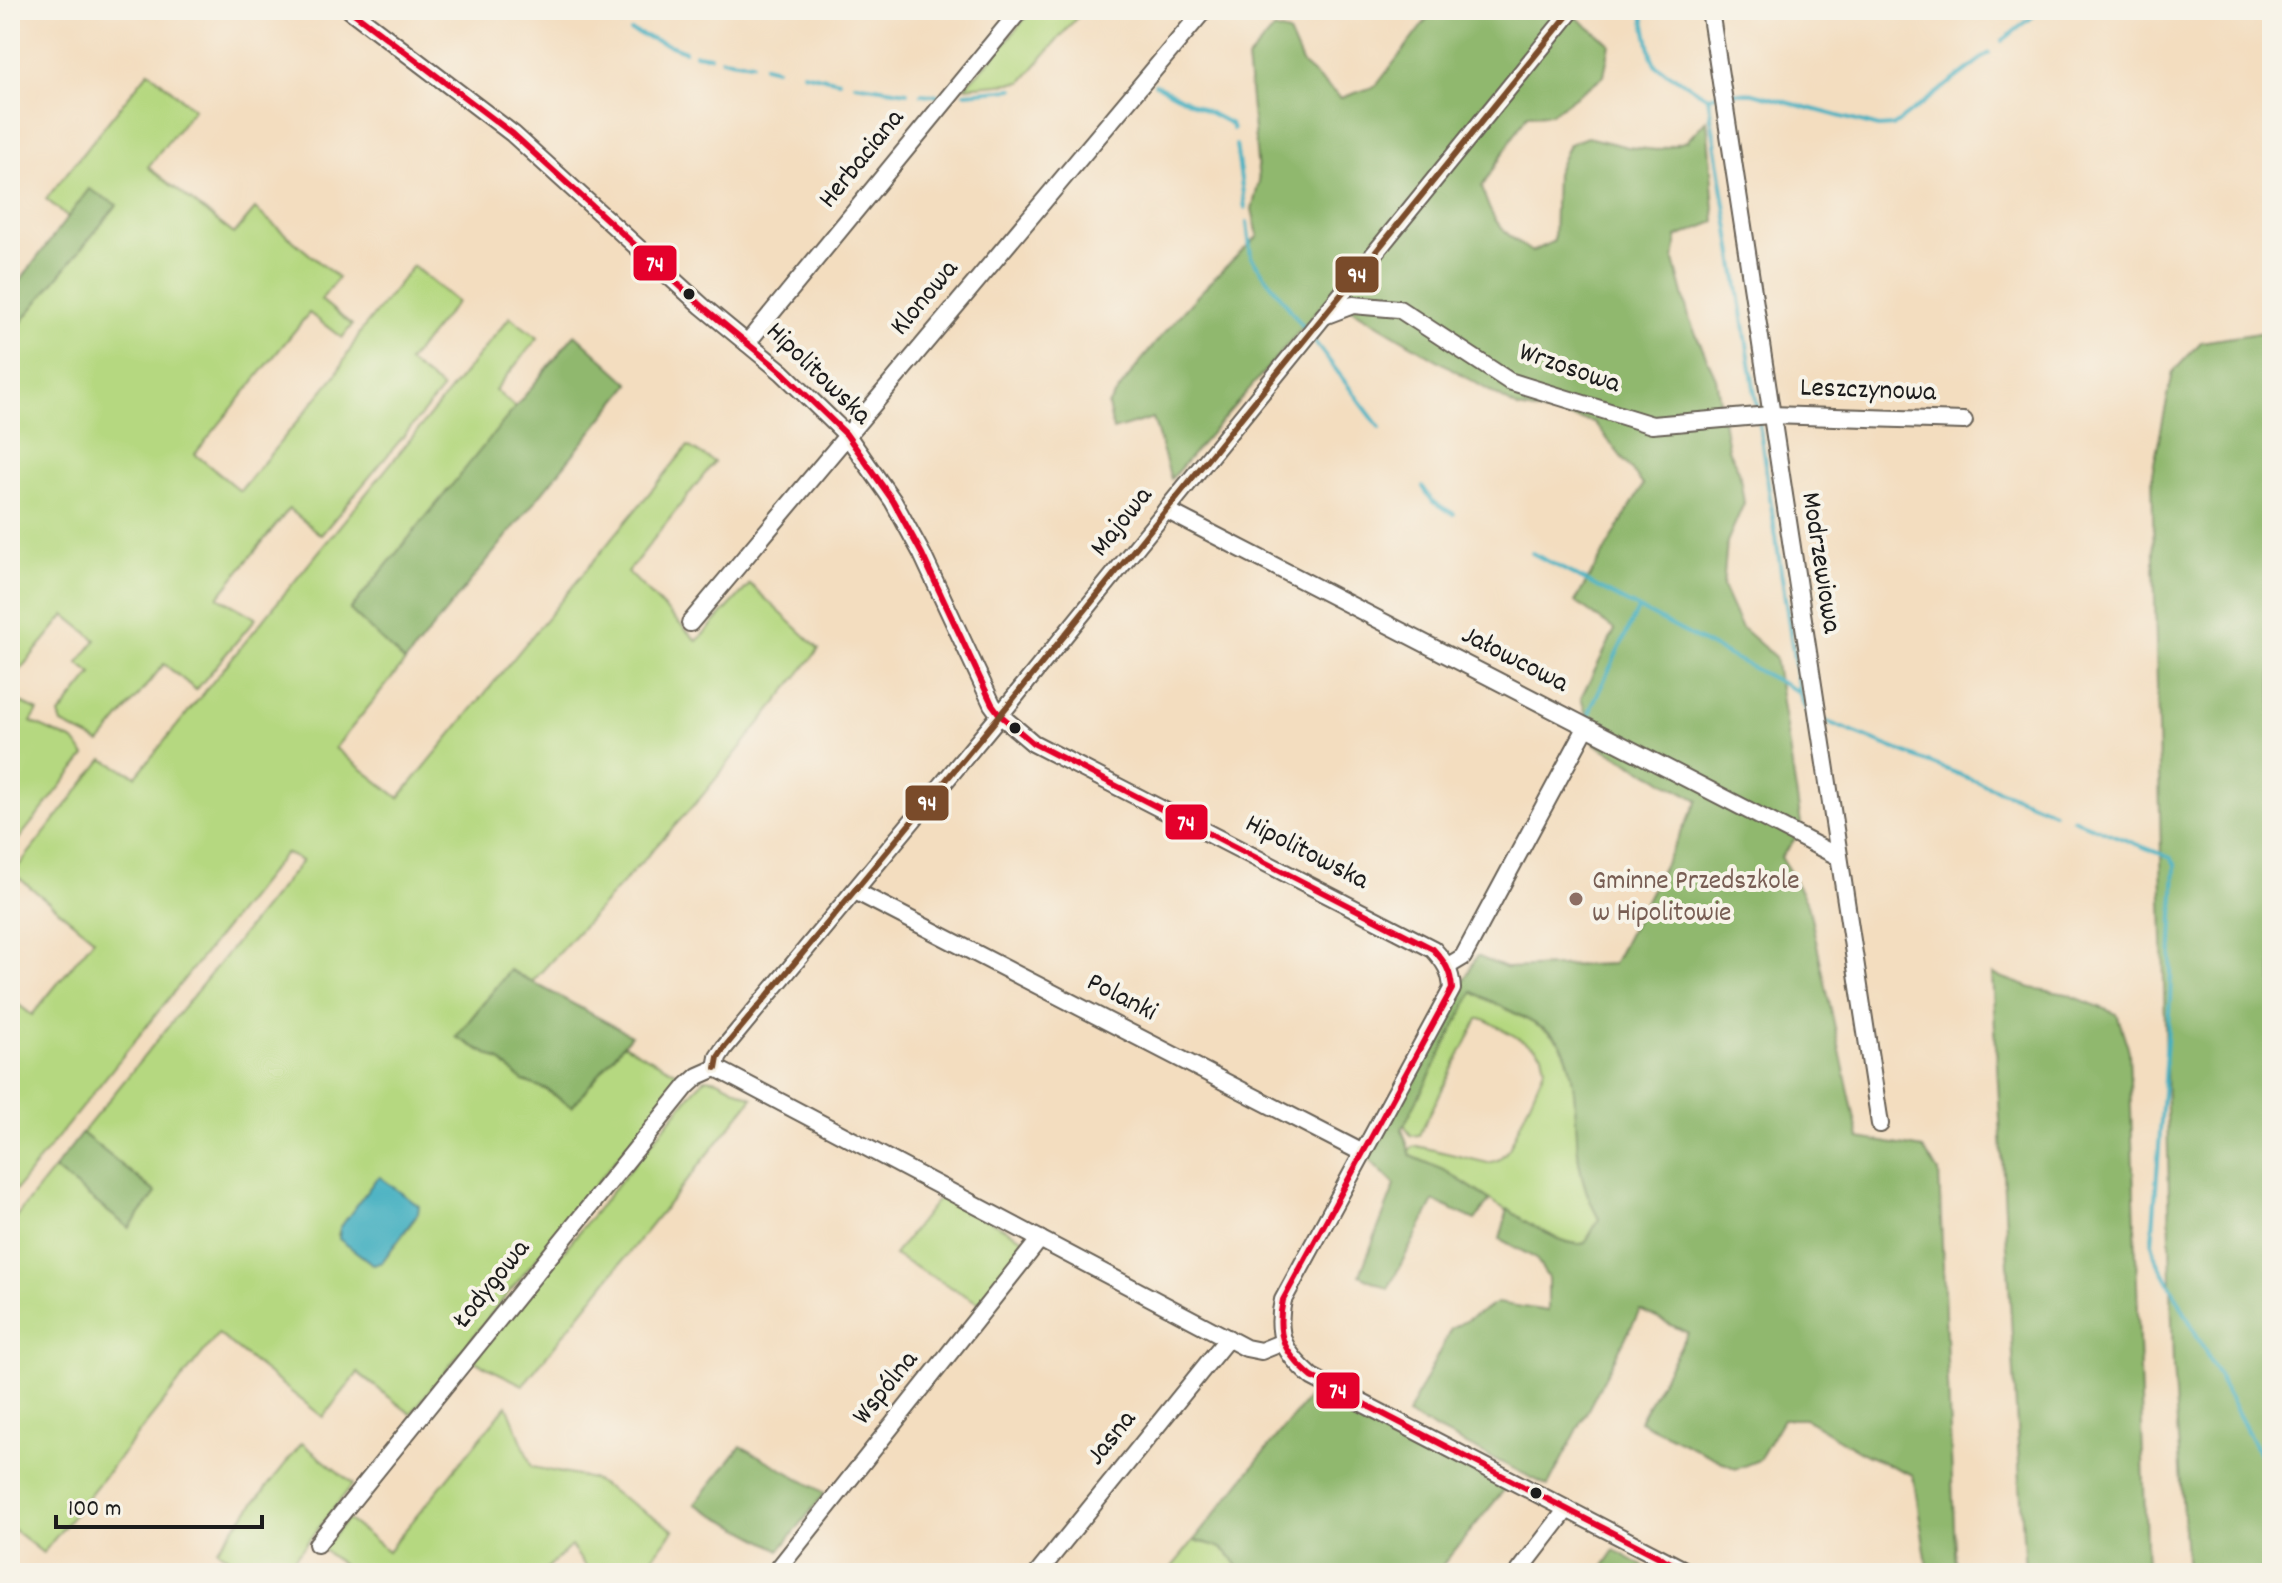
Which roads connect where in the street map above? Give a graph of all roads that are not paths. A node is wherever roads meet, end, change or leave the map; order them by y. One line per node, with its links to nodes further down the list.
1 (350, 10): 7 (street, Hipolitowska)
2 (1020, 10): 7 (street, Herbaciana)
3 (1204, 10): 10 (street, Klonowa)
4 (1572, 10): 6 (street, Majowa)
5 (1710, 10): 8 (street, Modrzewiowa)
6 (1323, 316): 8 (street, Wrzosowa); 11 (street, Majowa)
7 (747, 343): 10 (street, Hipolitowska)
8 (1770, 415): 9 (street, Leszczynowa); 15 (street, Modrzewiowa)
9 (1964, 421)
10 (846, 434): 12 (street, Klonowa); 13 (street, Hipolitowska)
11 (1166, 510): 13 (street, Majowa); 14 (street, Jałowcowa)
12 (690, 623)
13 (1000, 715): 16 (street, Majowa); 17 (street, Hipolitowska)
14 (1586, 728): 15 (street, Jałowcowa); 17 (street)
15 (1839, 857): 19 (street, Modrzewiowa)
16 (855, 891): 18 (street, Majowa); 20 (street, Polanki)
17 (1448, 966): 20 (street)
18 (716, 1068): 21 (street); 25 (street, Łodygowa)
19 (1880, 1124)
20 (1363, 1153): 23 (street)
21 (1040, 1239): 22 (street); 26 (street, Wspólna)
22 (1228, 1338): 23 (street); 27 (street, Jasna)
23 (1283, 1342): 24 (street)
24 (1567, 1509): 28 (street); 29 (street)
25 (317, 1544)
26 (775, 1573)
27 (1038, 1573)
28 (1518, 1573)
29 (1690, 1573)

